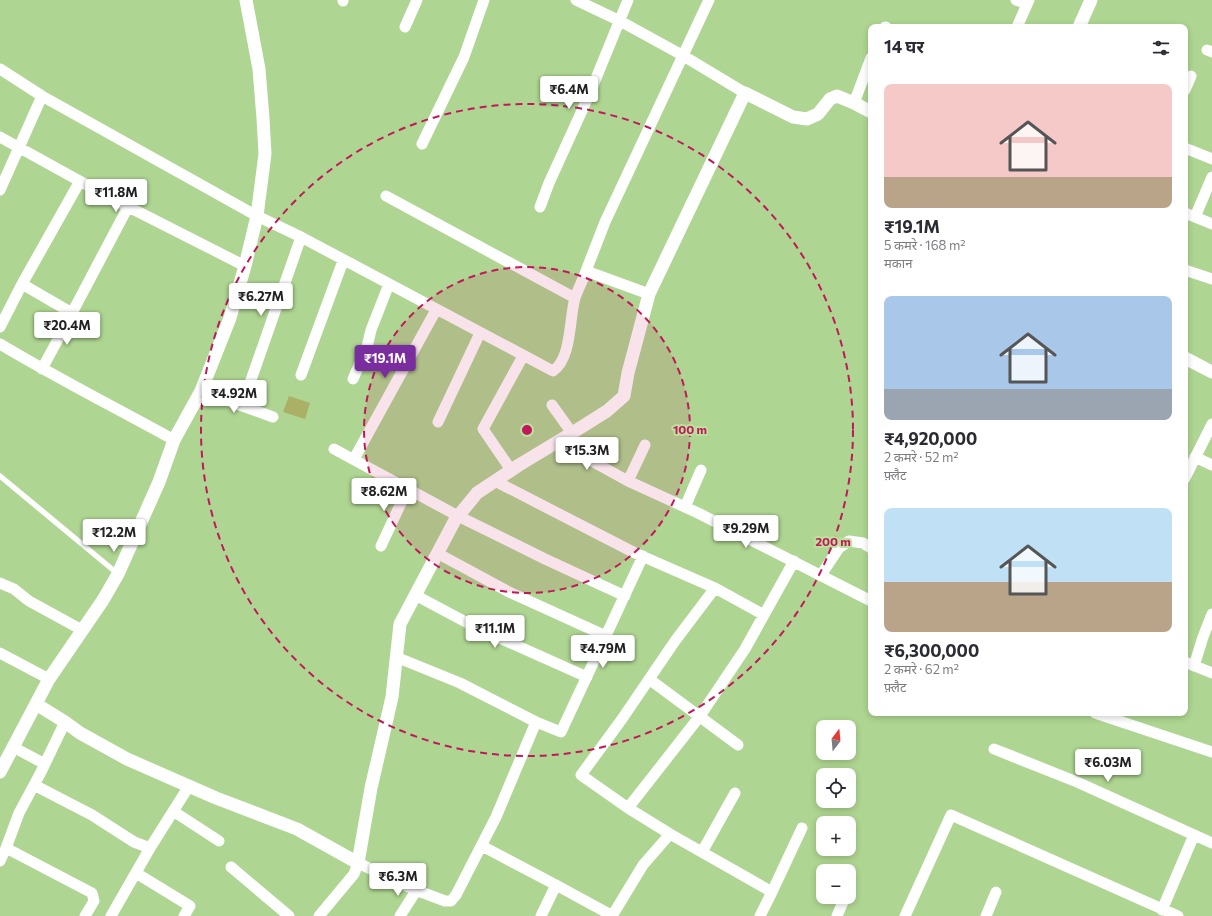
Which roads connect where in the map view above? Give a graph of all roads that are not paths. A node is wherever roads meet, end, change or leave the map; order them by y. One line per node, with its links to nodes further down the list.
1 (246, 0): 35 (street)
2 (417, 0): 13 (street)
3 (484, 0): 24 (street)
4 (576, 0): 10 (street)
5 (628, 0): 10 (street)
6 (709, 0): 14 (street)
7 (1016, 0): 9 (street)
8 (1091, 0): 12 (street)
9 (1028, 2): 11 (street)
10 (620, 21): 14 (street); 33 (street)
11 (1018, 24)
12 (1080, 24)
13 (405, 27)
14 (682, 55): 19 (street); 40 (street)
15 (868, 66): 21 (street)
16 (0, 69): 20 (street)
17 (1191, 76): 18 (street)
18 (1188, 83)
19 (745, 93): 21 (street); 45 (street)
20 (42, 96): 25 (street); 35 (street)
21 (854, 103): 22 (street)
22 (868, 110)
23 (0, 137): 25 (street)
24 (422, 144)
25 (18, 148): 29 (street); 30 (street)
26 (1188, 149): 27 (street)
27 (1212, 159)
28 (1212, 177): 34 (street)
29 (80, 181): 32 (street); 43 (street)
30 (0, 190)
31 (386, 196): 46 (street)
32 (128, 207): 39 (street); 48 (street)
33 (540, 207)
34 (1190, 215): 36 (street)
35 (257, 216): 37 (street); 39 (street)
36 (1212, 224)
37 (301, 237): 38 (street); 59 (street)
38 (343, 261): 44 (street); 56 (street)
39 (245, 266): 58 (street)
40 (586, 271): 45 (street); 46 (street)
41 (1188, 271): 42 (street)
42 (1212, 279)
43 (22, 284): 48 (street); 49 (street)
44 (389, 284): 47 (street); 57 (street)
45 (649, 294): 64 (street)
46 (575, 298): 52 (street)
47 (436, 310): 50 (street); 69 (street)
48 (72, 313): 54 (street)
49 (0, 327)
50 (480, 334): 52 (street); 62 (street)
51 (0, 344): 54 (street)
52 (523, 356): 72 (street)
53 (1188, 360): 55 (street)
54 (42, 369): 65 (street)
55 (1212, 372)
56 (301, 375)
57 (353, 379)
58 (201, 391): 59 (street); 65 (street)
59 (241, 404): 61 (street)
60 (552, 405): 64 (street)
61 (273, 417)
62 (438, 422)
63 (1212, 424): 68 (street)
64 (570, 435): 72 (street); 76 (street)
65 (174, 440): 85 (street)
66 (645, 445): 76 (street)
67 (334, 449): 69 (street)
68 (1195, 457): 70 (street); 71 (street)
69 (354, 459): 77 (street)
70 (1212, 465)
71 (1188, 468)
72 (511, 470): 75 (street)
73 (701, 470): 78 (street)
74 (0, 476): 85 (lane)
75 (495, 481): 79 (street); 83 (street)
76 (628, 481): 78 (street)
77 (408, 488): 79 (street); 80 (street)
78 (685, 507): 84 (street)
79 (458, 516): 82 (street); 90 (street)
80 (381, 546)
81 (868, 546): 86 (street)
82 (437, 554): 89 (street); 95 (street)
83 (643, 556): 88 (street); 90 (street)
84 (794, 561): 86 (street); 93 (street)
85 (118, 574): 94 (street)
86 (821, 575): 91 (street)
87 (0, 583): 94 (street)
88 (715, 588): 93 (street); 102 (street)
89 (415, 595): 97 (street); 100 (street)
90 (625, 596): 95 (street)
91 (868, 599)
92 (1212, 614): 98 (street)
93 (764, 615): 104 (street)
94 (82, 630): 101 (street)
95 (606, 636): 100 (street)
96 (0, 653): 101 (street)
97 (396, 657): 107 (street); 129 (street)
98 (1190, 664): 99 (street)
99 (1212, 673)
100 (587, 677): 107 (street)
101 (49, 679): 103 (street)
102 (649, 679): 104 (street); 117 (street)
103 (36, 704): 106 (street); 109 (street)
104 (700, 716): 108 (street); 117 (street)
105 (1104, 716): 111 (street)
106 (65, 722): 112 (street); 115 (street)
107 (536, 722): 124 (street)
108 (738, 745)
109 (13, 747): 112 (street); 113 (street)
110 (994, 749): 121 (street)
111 (1212, 752)
112 (45, 764): 114 (street)
113 (0, 772)
114 (34, 785): 125 (street); 126 (street)
115 (189, 786): 118 (street); 129 (street)
116 (735, 793): 127 (street)
117 (628, 808): 120 (street)
118 (173, 811): 122 (street); 126 (street)
119 (802, 828): 134 (street)
120 (670, 834): 127 (street); 146 (street)
121 (1194, 835): 123 (street); 137 (street)
122 (219, 841)
123 (1212, 843)
124 (482, 846): 132 (street); 133 (street)
125 (6, 848): 128 (street); 139 (street)
126 (150, 848): 131 (street)
127 (702, 852): 134 (street)
128 (0, 861)
129 (358, 863): 133 (street); 143 (street)
130 (231, 867): 142 (street)
131 (136, 873): 140 (street); 141 (street)
132 (556, 884): 145 (street); 146 (street)
133 (416, 891): 144 (street)
134 (772, 892): 147 (street)
135 (996, 892): 149 (street)
136 (843, 904): 138 (street)
137 (1162, 910): 148 (street); 150 (street)
138 (839, 915)
139 (85, 916)
140 (111, 916)
141 (184, 916)
142 (289, 916)
143 (319, 916)
144 (400, 916)
145 (541, 916)
146 (612, 916)
147 (760, 916)
148 (905, 916)
149 (986, 916)
150 (1178, 916)

